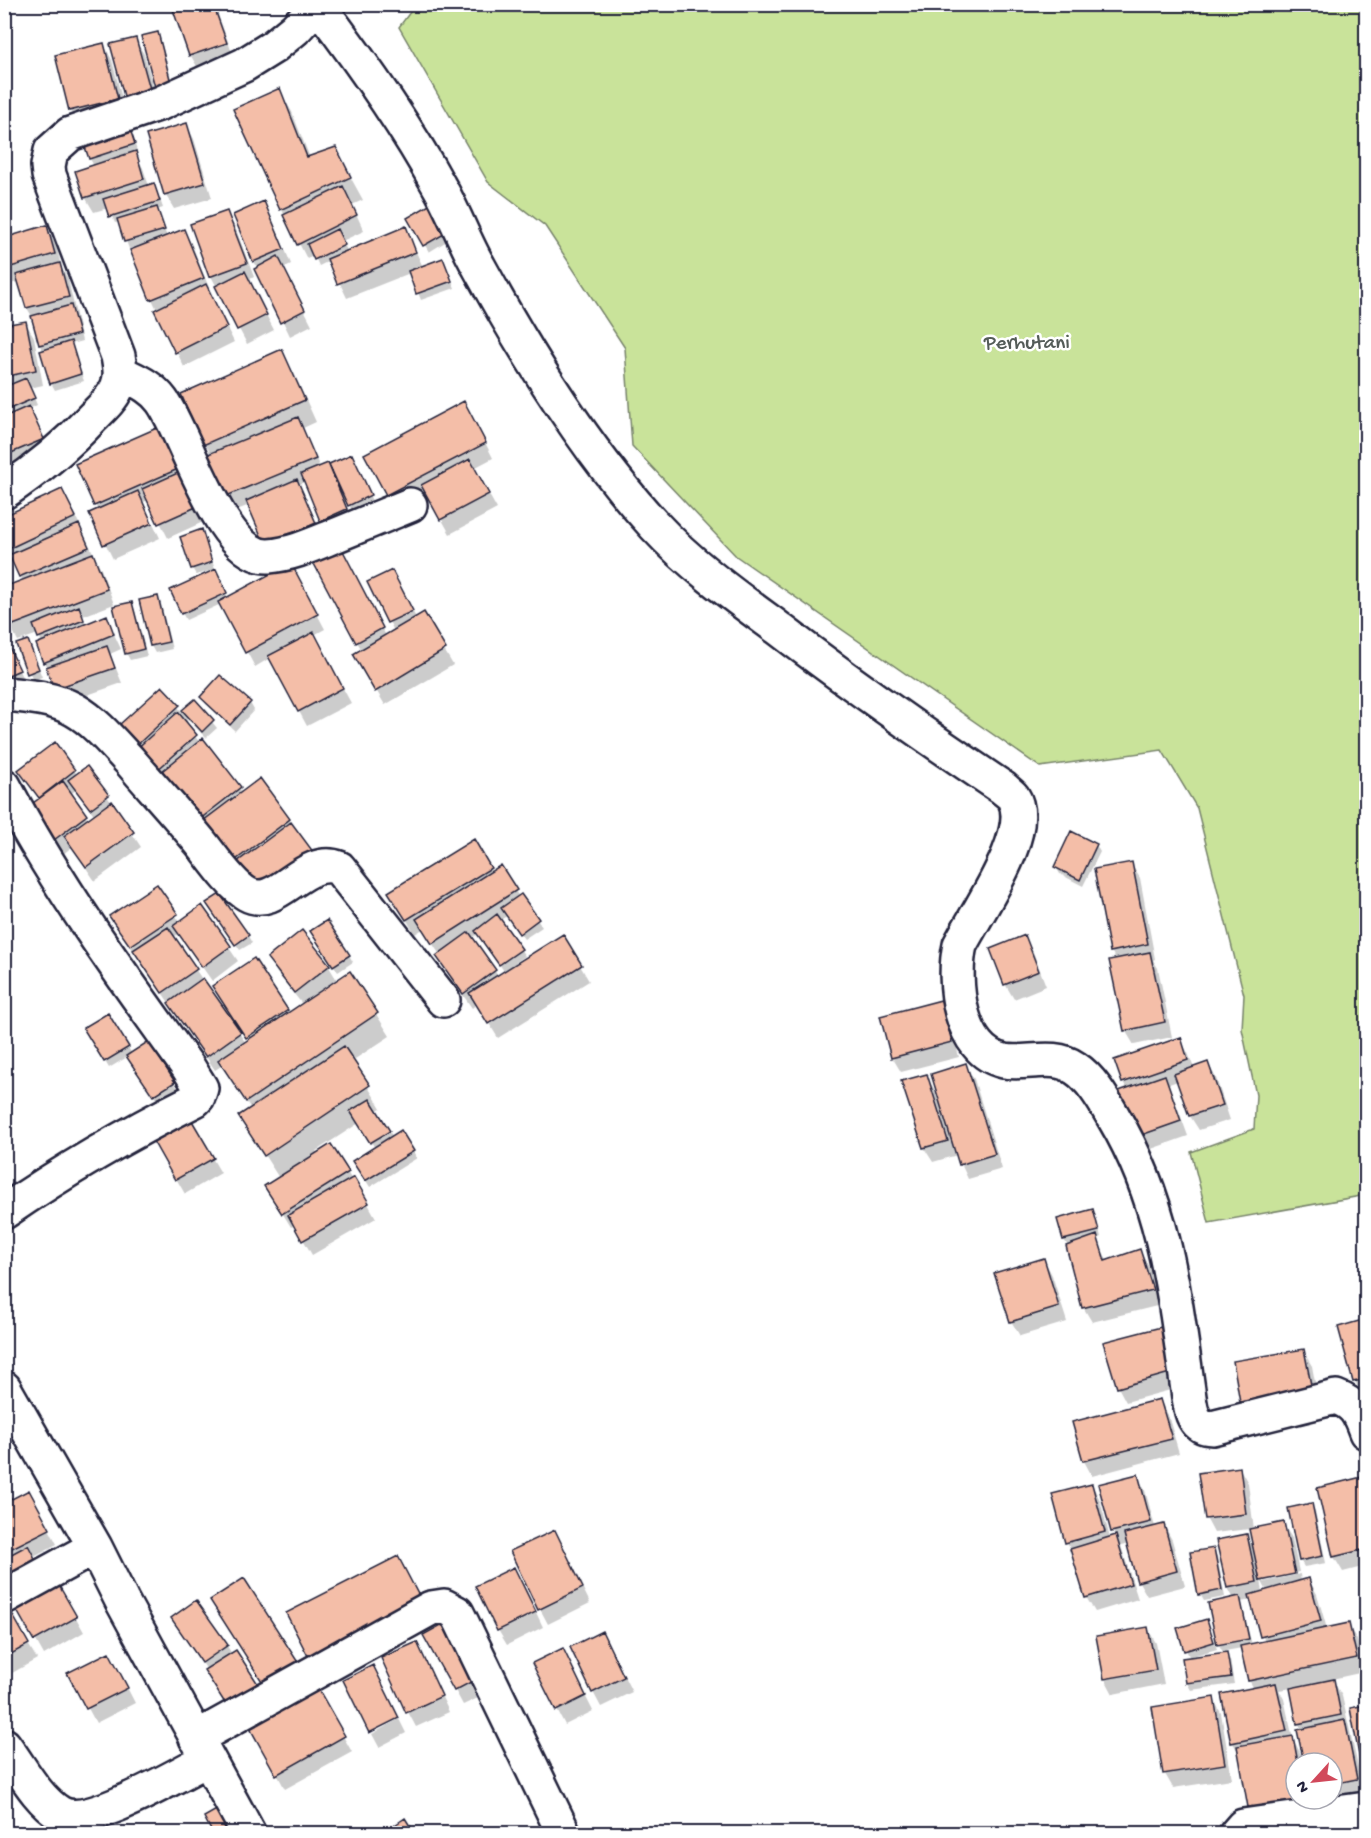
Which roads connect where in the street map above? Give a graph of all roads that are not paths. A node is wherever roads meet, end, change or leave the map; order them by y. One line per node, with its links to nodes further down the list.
1 (318, 5): 2 (street); 10 (street)
2 (121, 373): 3 (street); 4 (street)
3 (4, 492)
4 (410, 505)
5 (4, 693): 7 (street)
6 (4, 786): 8 (street)
7 (443, 1000)
8 (4, 1212)
9 (4, 1388): 11 (street)
10 (1366, 1432)
11 (95, 1547): 12 (street); 14 (street)
12 (4, 1597)
13 (4, 1745): 14 (street)
14 (202, 1749): 16 (street); 17 (street)
15 (1366, 1809): 18 (street)
16 (249, 1833)
17 (564, 1833)
18 (1236, 1833)

